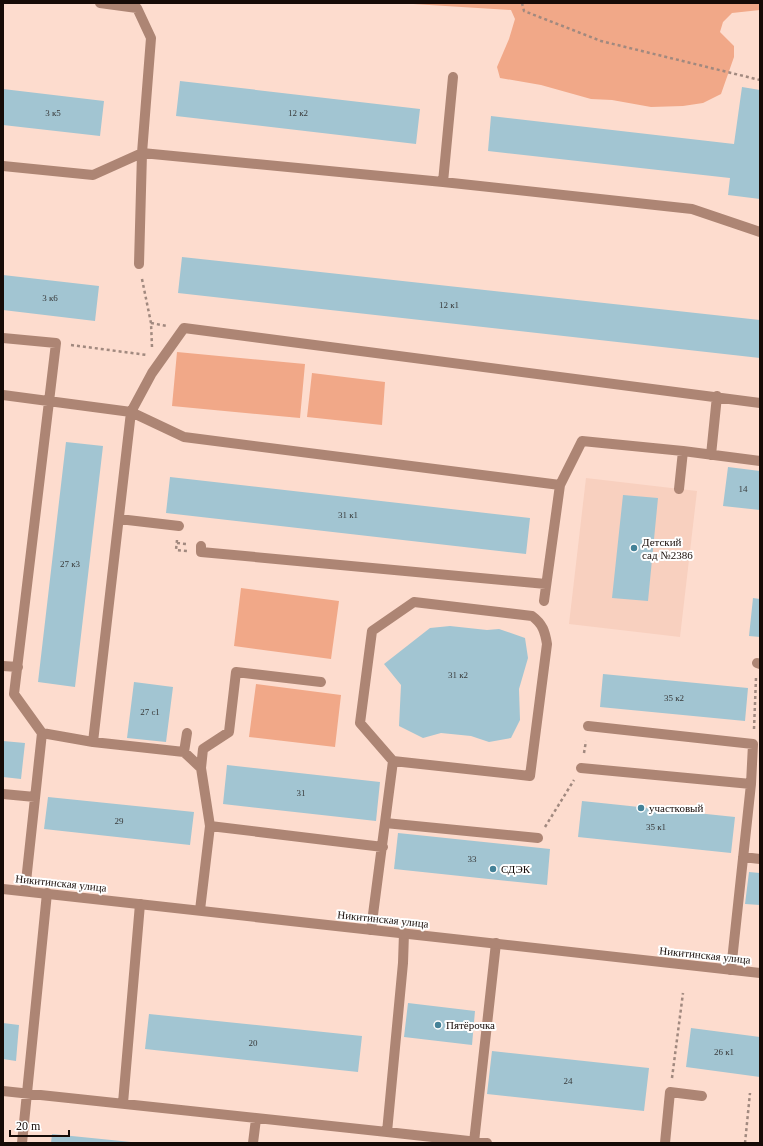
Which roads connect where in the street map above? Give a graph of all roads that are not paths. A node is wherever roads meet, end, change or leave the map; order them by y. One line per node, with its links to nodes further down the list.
1 (100, 3): 3 (street)
2 (453, 78): 5 (street)
3 (142, 153): 4 (street); 5 (street); 7 (street)
4 (3, 166)
5 (443, 182): 6 (street)
6 (760, 232)
7 (139, 264)
8 (3, 338): 11 (street)
9 (3, 395): 11 (street)
10 (717, 396): 12 (street); 13 (street); 15 (street)
11 (49, 401): 13 (street); 25 (street)
12 (760, 403)
13 (131, 412): 17 (street); 19 (street)
14 (683, 451): 15 (street); 17 (street); 18 (street)
15 (711, 455): 16 (street)
16 (760, 461)
17 (560, 485): 22 (street)
18 (679, 489)
19 (119, 518): 20 (street); 30 (street)
20 (179, 526)
21 (201, 549): 22 (street)
22 (546, 584): 23 (street)
23 (544, 601)
24 (3, 666): 25 (street)
25 (18, 667): 28 (street)
26 (321, 682): 33 (street)
27 (588, 726): 35 (street)
28 (42, 733): 30 (street); 37 (street)
29 (187, 733): 31 (street)
30 (92, 742): 31 (street)
31 (184, 752): 33 (street)
32 (393, 762): 32 (street); 38 (street)
33 (201, 768): 39 (street)
34 (581, 768): 35 (street)
35 (751, 784): 42 (street)
36 (3, 794): 37 (street)
37 (35, 797): 45 (street)
38 (386, 823): 40 (street); 41 (street)
39 (210, 826): 41 (street); 48 (street)
40 (538, 838)
41 (383, 847): 49 (street)
42 (743, 858): 43 (street); 52 (street)
43 (760, 859)
44 (3, 889): 45 (street, Никитинская улица)
45 (26, 891): 46 (street, Никитинская улица)
46 (47, 894): 47 (street, Никитинская улица); 55 (street)
47 (140, 904): 48 (street, Никитинская улица); 57 (street)
48 (200, 910): 49 (street, Никитинская улица)
49 (371, 930): 50 (street, Никитинская улица)
50 (404, 933): 51 (street, Никитинская улица); 59 (street)
51 (496, 943): 52 (street, Никитинская улица); 60 (street)
52 (731, 970): 53 (street, Никитинская улица)
53 (760, 973)
54 (3, 1092): 55 (street)
55 (28, 1094): 57 (street); 61 (street)
56 (702, 1096): 64 (street)
57 (123, 1103): 58 (street)
58 (256, 1119): 59 (street); 62 (street)
59 (387, 1132): 60 (street)
60 (474, 1142): 63 (street)
61 (22, 1143)
62 (253, 1143)
63 (487, 1143)
64 (665, 1143)

